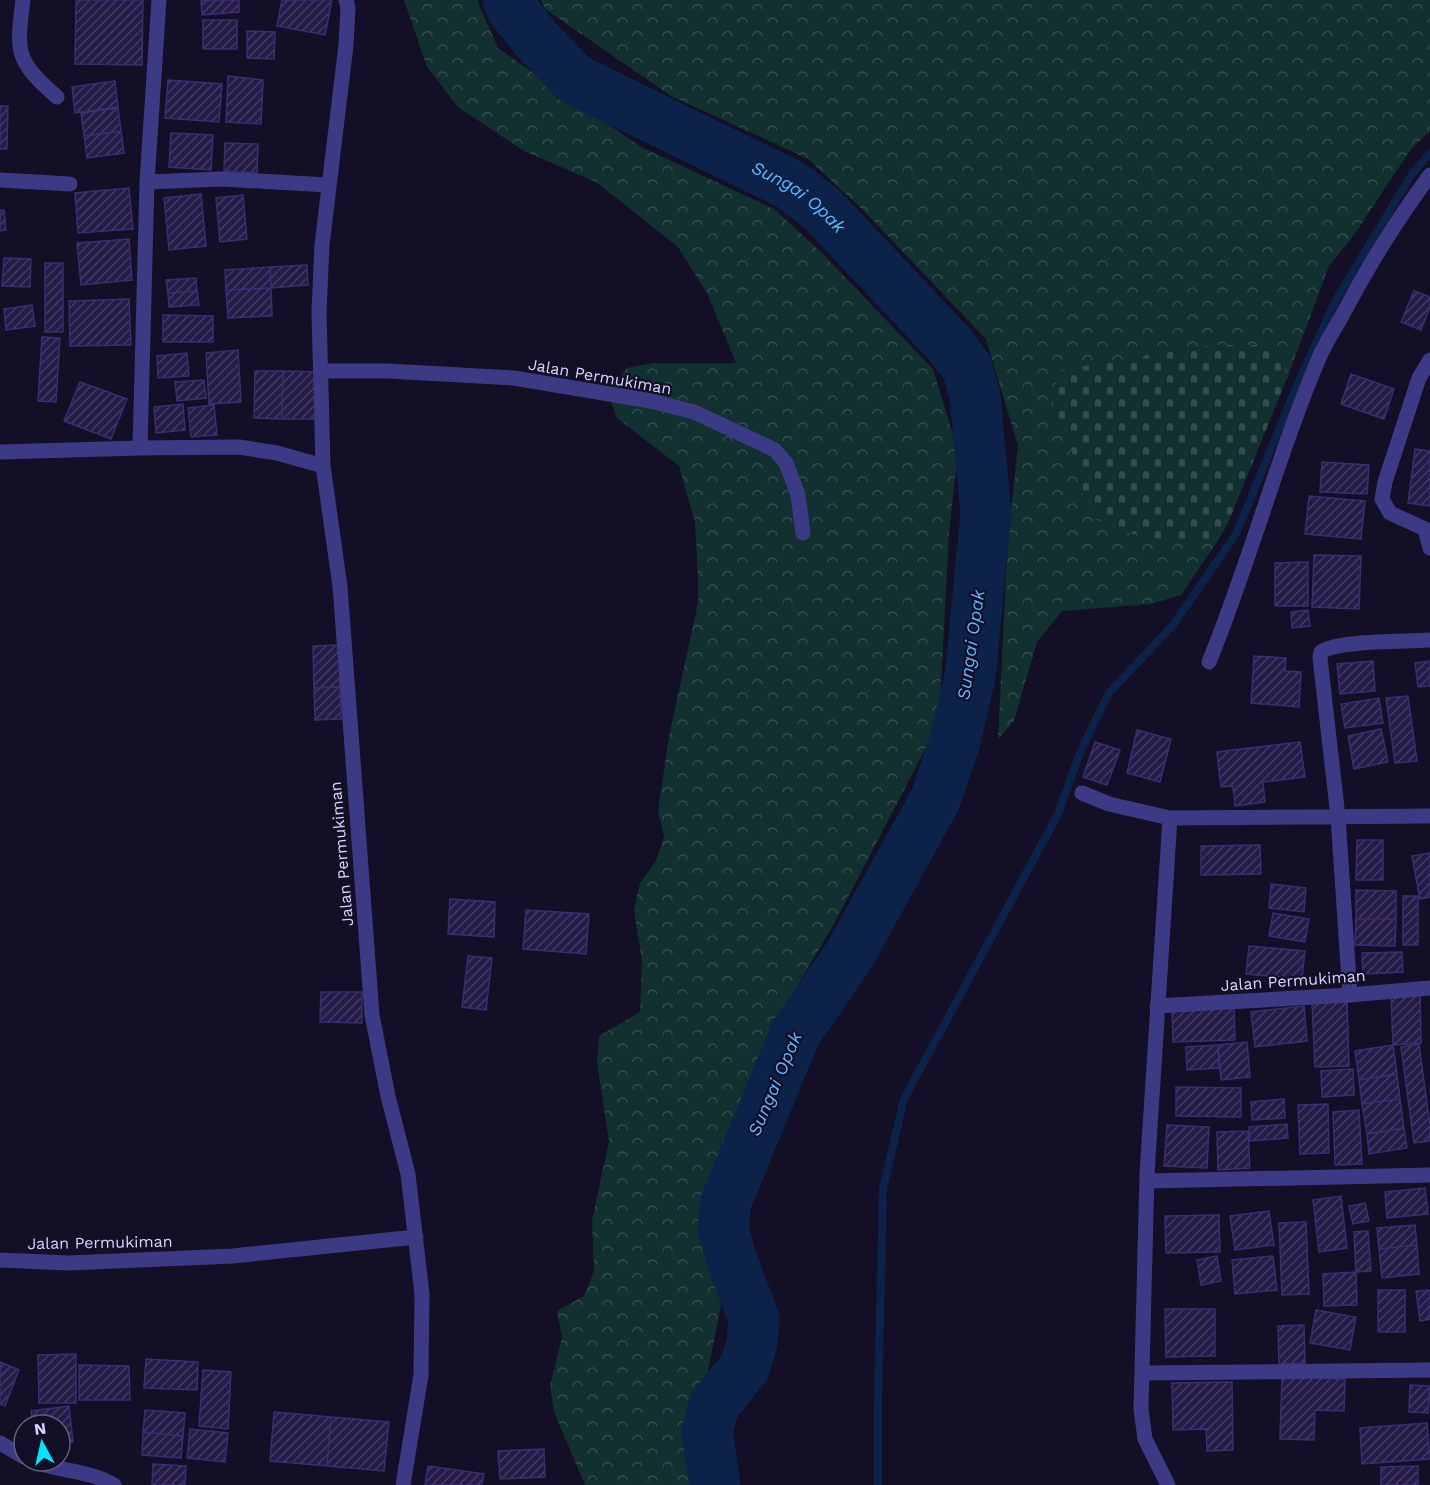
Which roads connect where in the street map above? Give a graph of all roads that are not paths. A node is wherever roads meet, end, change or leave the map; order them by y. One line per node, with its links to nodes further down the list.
1 (23, 0): 4 (street)
2 (159, 0): 7 (street)
3 (346, 0): 9 (street, Jalan Permukiman)
4 (57, 97)
5 (1430, 175): 18 (street)
6 (0, 180): 8 (street)
7 (147, 182): 9 (street); 12 (street)
8 (70, 184)
9 (328, 185): 11 (street, Jalan Permukiman)
10 (1430, 360): 16 (street)
11 (321, 371): 14 (street, Jalan Permukiman); 15 (street, Jalan Permukiman)
12 (140, 447): 13 (street); 14 (street)
13 (0, 452)
14 (323, 466): 28 (street, Jalan Permukiman)
15 (803, 533)
16 (1430, 548)
17 (1430, 640): 21 (street)
18 (1209, 662)
19 (1082, 793): 22 (street)
20 (1430, 816): 21 (street)
21 (1338, 817): 22 (street); 24 (street)
22 (1170, 818): 25 (street)
23 (1430, 988): 24 (street, Jalan Permukiman)
24 (1350, 995): 25 (street, Jalan Permukiman)
25 (1157, 1006): 27 (street)
26 (1430, 1175): 27 (street)
27 (1147, 1181): 31 (street)
28 (416, 1237): 29 (street, Jalan Permukiman); 34 (street, Jalan Permukiman)
29 (0, 1260)
30 (1430, 1370): 31 (street)
31 (1142, 1373): 35 (street)
32 (72, 1471): 33 (street)
33 (114, 1485)
34 (403, 1485)
35 (1168, 1485)

